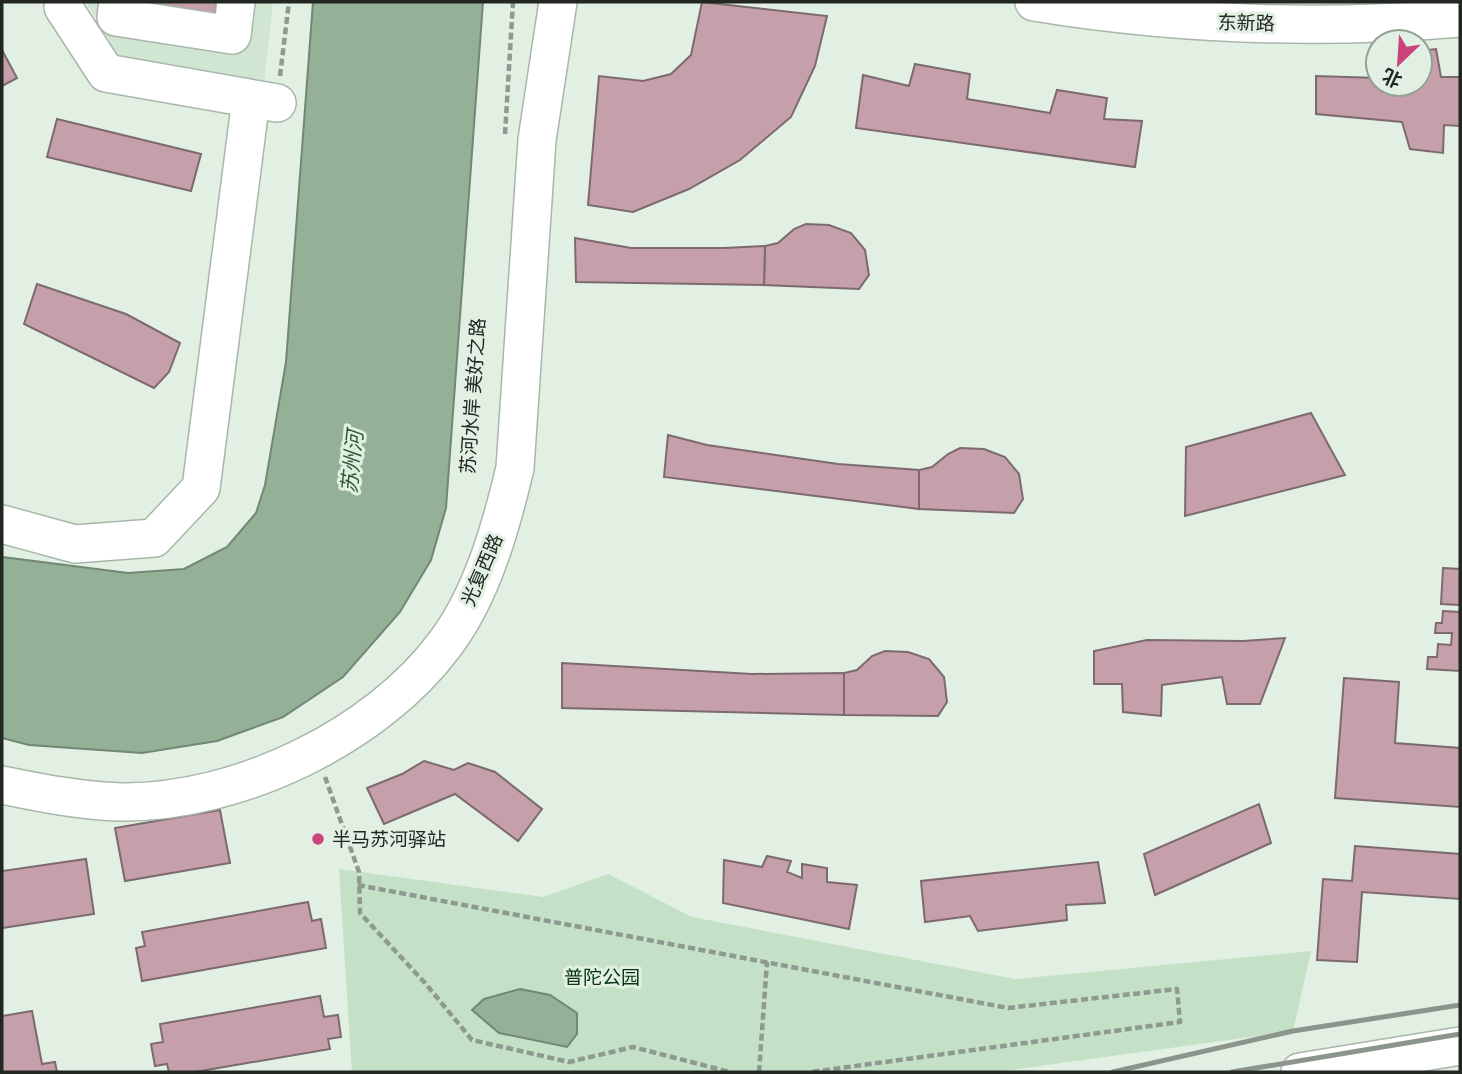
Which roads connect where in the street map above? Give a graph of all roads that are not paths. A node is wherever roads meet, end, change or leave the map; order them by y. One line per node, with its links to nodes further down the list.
1 (63, 2): 9 (street)
2 (118, 2): 3 (street)
3 (236, 2)
4 (558, 2): 10 (street, 光复西路)
5 (1034, 2): 8 (street, 东新路)
6 (1341, 2): 7 (street)
7 (1387, 2)
8 (1460, 18)
9 (2, 524)
10 (2, 785)
11 (1460, 1046): 12 (street)
12 (1300, 1072)

